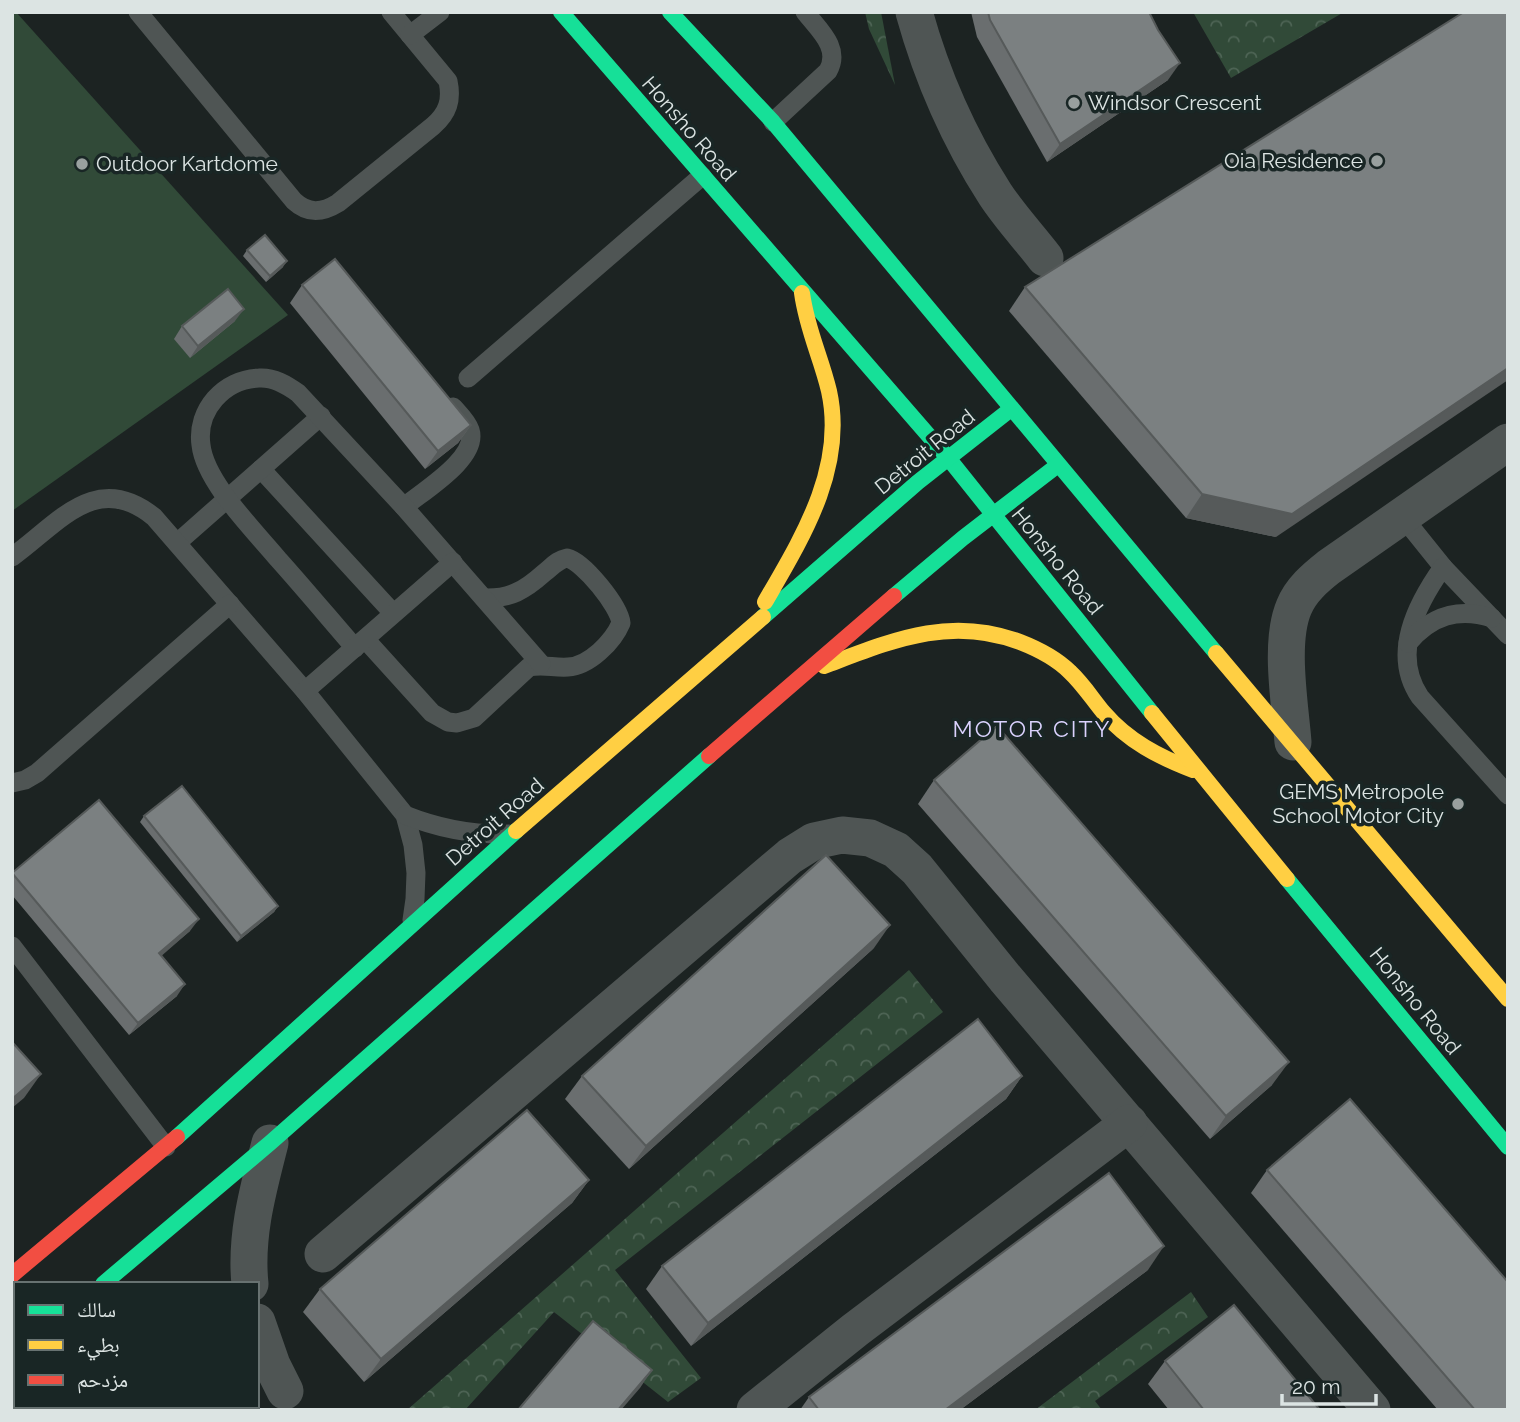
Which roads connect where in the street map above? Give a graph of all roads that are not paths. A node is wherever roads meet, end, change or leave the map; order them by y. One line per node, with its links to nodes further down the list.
1 (138, 12): 8 (lane)
2 (391, 12): 8 (lane)
3 (440, 12): 8 (lane)
4 (561, 12): 10 (street, Honsho Road)
5 (670, 12): 9 (street)
6 (806, 12): 9 (lane)
7 (914, 12): 11 (street)
8 (410, 35)
9 (773, 121): 15 (street)
10 (702, 176): 12 (street, Honsho Road); 13 (lane)
11 (1045, 258)
12 (802, 291): 18 (street, Honsho Road); 33 (street)
13 (468, 378)
14 (439, 391): 22 (lane)
15 (1012, 409): 18 (street, Detroit Road); 19 (street)
16 (321, 416): 20 (lane); 21 (lane); 22 (lane)
17 (1508, 442): 24 (street)
18 (949, 459): 23 (street, Honsho Road); 33 (street, Detroit Road)
19 (1058, 465): 23 (street); 40 (street)
20 (261, 469): 21 (lane); 31 (lane)
21 (227, 498): 25 (lane); 35 (lane)
22 (404, 507): 27 (lane)
23 (992, 515): 38 (street); 41 (street, Honsho Road)
24 (1402, 516): 28 (lane); 40 (street)
25 (177, 543): 26 (lane); 30 (lane)
26 (12, 557)
27 (453, 562): 29 (lane); 31 (lane)
28 (1443, 567): 32 (lane); 36 (lane)
29 (484, 598): 37 (lane); 37 (lane)
30 (230, 604): 39 (lane); 42 (lane)
31 (393, 613): 35 (lane)
32 (1493, 619): 34 (lane); 36 (lane)
33 (751, 627): 45 (street, Detroit Road)
34 (1508, 635)
35 (360, 643): 37 (lane); 39 (lane)
36 (1408, 643): 43 (lane)
37 (541, 664)
38 (802, 674): 41 (street); 50 (street)
39 (305, 691): 44 (lane)
40 (1293, 743): 48 (street)
41 (1199, 772): 52 (street, Honsho Road)
42 (12, 783)
43 (1508, 795)
44 (405, 815): 45 (lane); 46 (lane)
45 (512, 834): 46 (street, Detroit Road)
46 (411, 924): 51 (street, Detroit Road)
47 (12, 946): 51 (lane)
48 (1508, 999)
49 (1129, 1123): 53 (street); 60 (street); 61 (street)
50 (270, 1143): 55 (street); 56 (street)
51 (166, 1147): 54 (street, Detroit Road)
52 (1508, 1147)
53 (323, 1254)
54 (12, 1275)
55 (105, 1282)
56 (250, 1282)
57 (259, 1328): 59 (street)
58 (259, 1370): 59 (street)
59 (295, 1400)
60 (755, 1410)
61 (1372, 1410)

